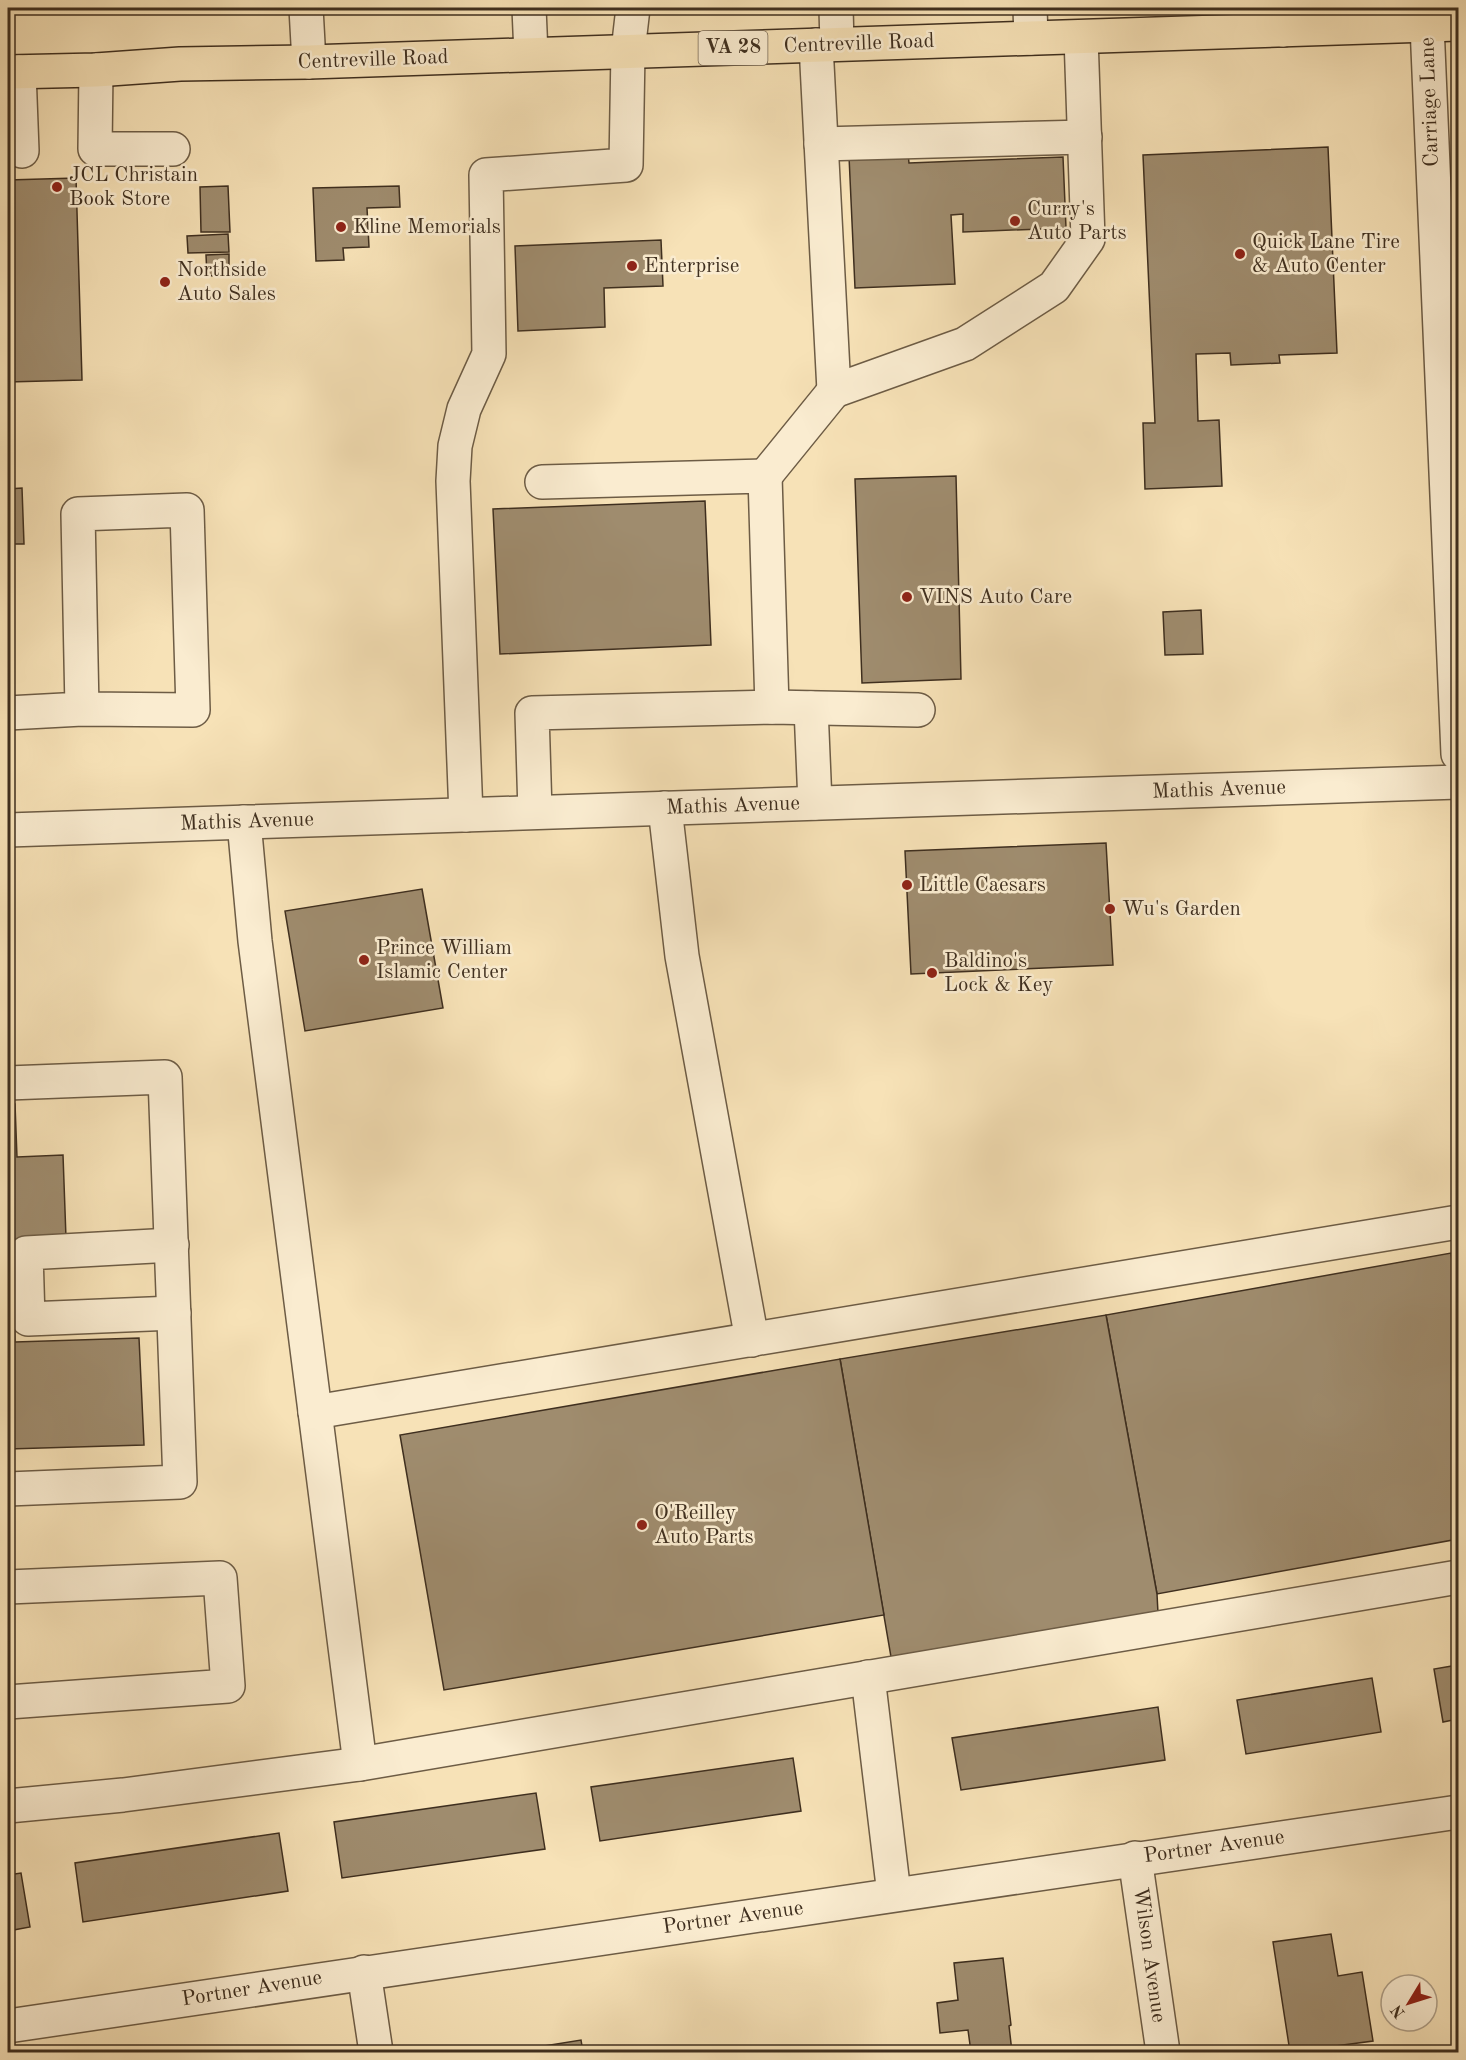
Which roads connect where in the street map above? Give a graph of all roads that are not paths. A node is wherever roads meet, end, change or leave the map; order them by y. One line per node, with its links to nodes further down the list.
1 (306, 8): 12 (street)
2 (529, 8): 11 (street)
3 (633, 8): 10 (street)
4 (836, 8): 9 (street)
5 (1282, 19): 7 (highway, Centreville Road / VA 28); 8 (highway, Centreville Road / VA 28)
6 (1030, 23): 8 (highway, Centreville Road / VA 28); 9 (highway, Centreville Road / VA 28)
7 (1443, 25): 27 (street, Carriage Lane)
8 (1081, 36): 15 (street)
9 (826, 45): 10 (highway, Centreville Road / VA 28); 16 (street)
10 (628, 51): 11 (highway, Centreville Road / VA 28); 32 (street)
11 (531, 54): 12 (highway, Centreville Road / VA 28)
12 (309, 62): 13 (highway, Centreville Road / VA 28)
13 (96, 70): 14 (highway, Centreville Road / VA 28); 17 (street)
14 (13, 72): 18 (street)
15 (1084, 137): 16 (street); 19 (street)
16 (821, 144): 19 (street)
17 (173, 149)
18 (22, 151)
19 (834, 391): 20 (street)
20 (765, 476): 21 (street); 22 (street)
21 (542, 482)
22 (772, 707): 23 (street); 31 (street)
23 (811, 708): 25 (street); 29 (street)
24 (82, 709): 24 (street); 26 (street)
25 (918, 710)
26 (8, 713)
27 (1458, 754)
28 (1458, 782): 29 (street, Mathis Avenue)
29 (815, 803): 30 (street, Mathis Avenue)
30 (665, 808): 31 (street, Mathis Avenue); 39 (street)
31 (535, 812): 32 (street, Mathis Avenue)
32 (466, 815): 33 (street, Mathis Avenue)
33 (244, 822): 34 (street, Mathis Avenue); 40 (street)
34 (8, 830)
35 (8, 1083): 37 (street)
36 (1458, 1222): 39 (street)
37 (172, 1245): 38 (street); 38 (street)
38 (174, 1313): 41 (street)
39 (752, 1340): 40 (street)
40 (315, 1413): 46 (street)
41 (8, 1488)
42 (1458, 1577): 44 (street)
43 (8, 1587): 45 (street)
44 (868, 1677): 46 (street); 50 (street)
45 (8, 1702)
46 (360, 1764): 47 (street)
47 (8, 1806)
48 (1458, 1812): 49 (street, Portner Avenue)
49 (1135, 1858): 50 (street, Portner Avenue); 54 (street, Wilson Avenue)
50 (894, 1894): 51 (street, Portner Avenue)
51 (364, 1972): 52 (street, Portner Avenue); 53 (street)
52 (8, 2026)
53 (376, 2052)
54 (1163, 2052)

